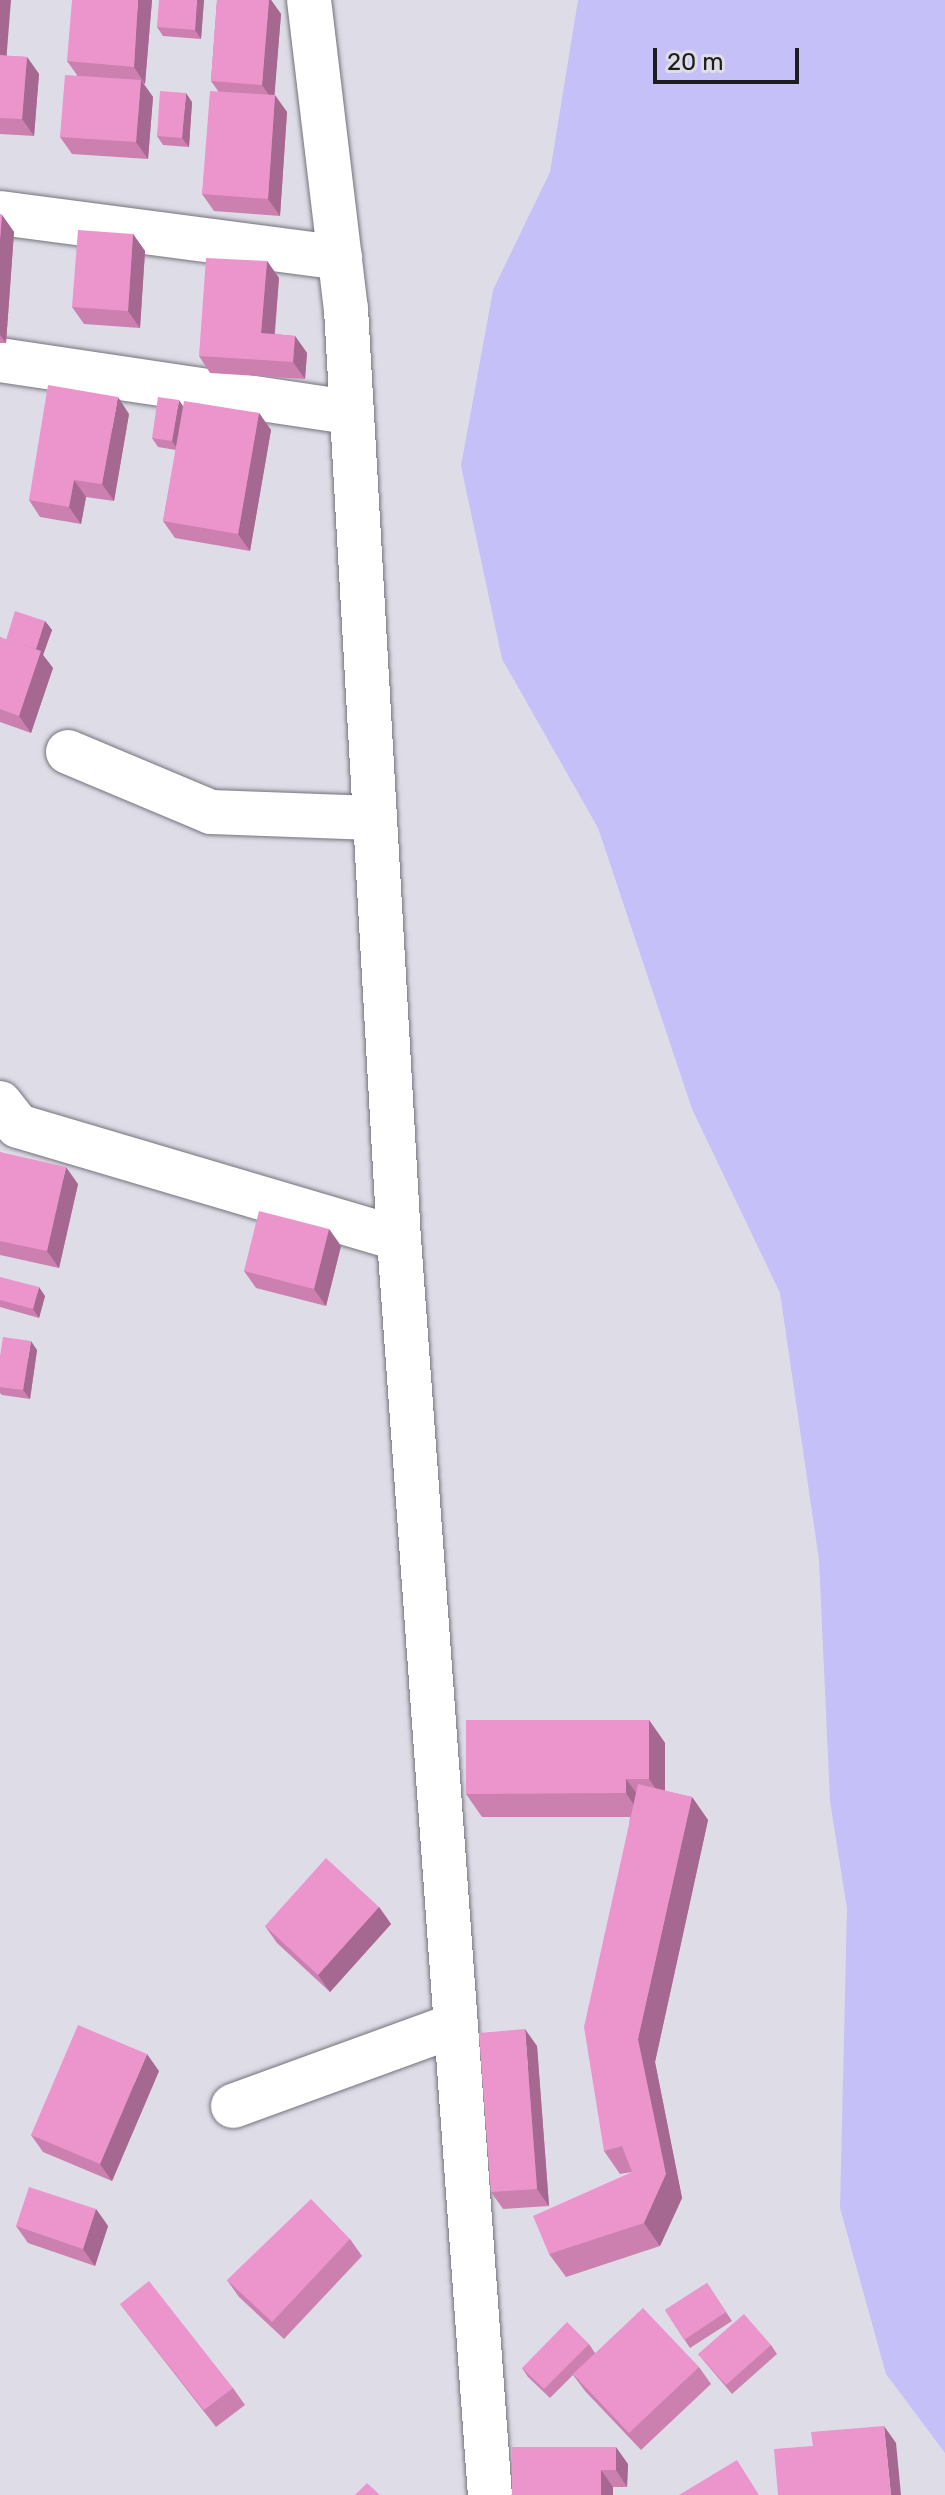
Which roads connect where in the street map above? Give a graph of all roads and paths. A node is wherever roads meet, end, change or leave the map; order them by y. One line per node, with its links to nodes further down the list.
1 (309, 0): 3 (street)
2 (0, 213): 3 (street)
3 (340, 258): 5 (street)
4 (0, 360): 5 (street)
5 (350, 412): 7 (street)
6 (68, 752): 7 (street)
7 (373, 818): 9 (street)
8 (0, 1103): 9 (street)
9 (399, 1239): 10 (street)
10 (455, 2025): 11 (street); 12 (street)
11 (233, 2106)
12 (490, 2495)

